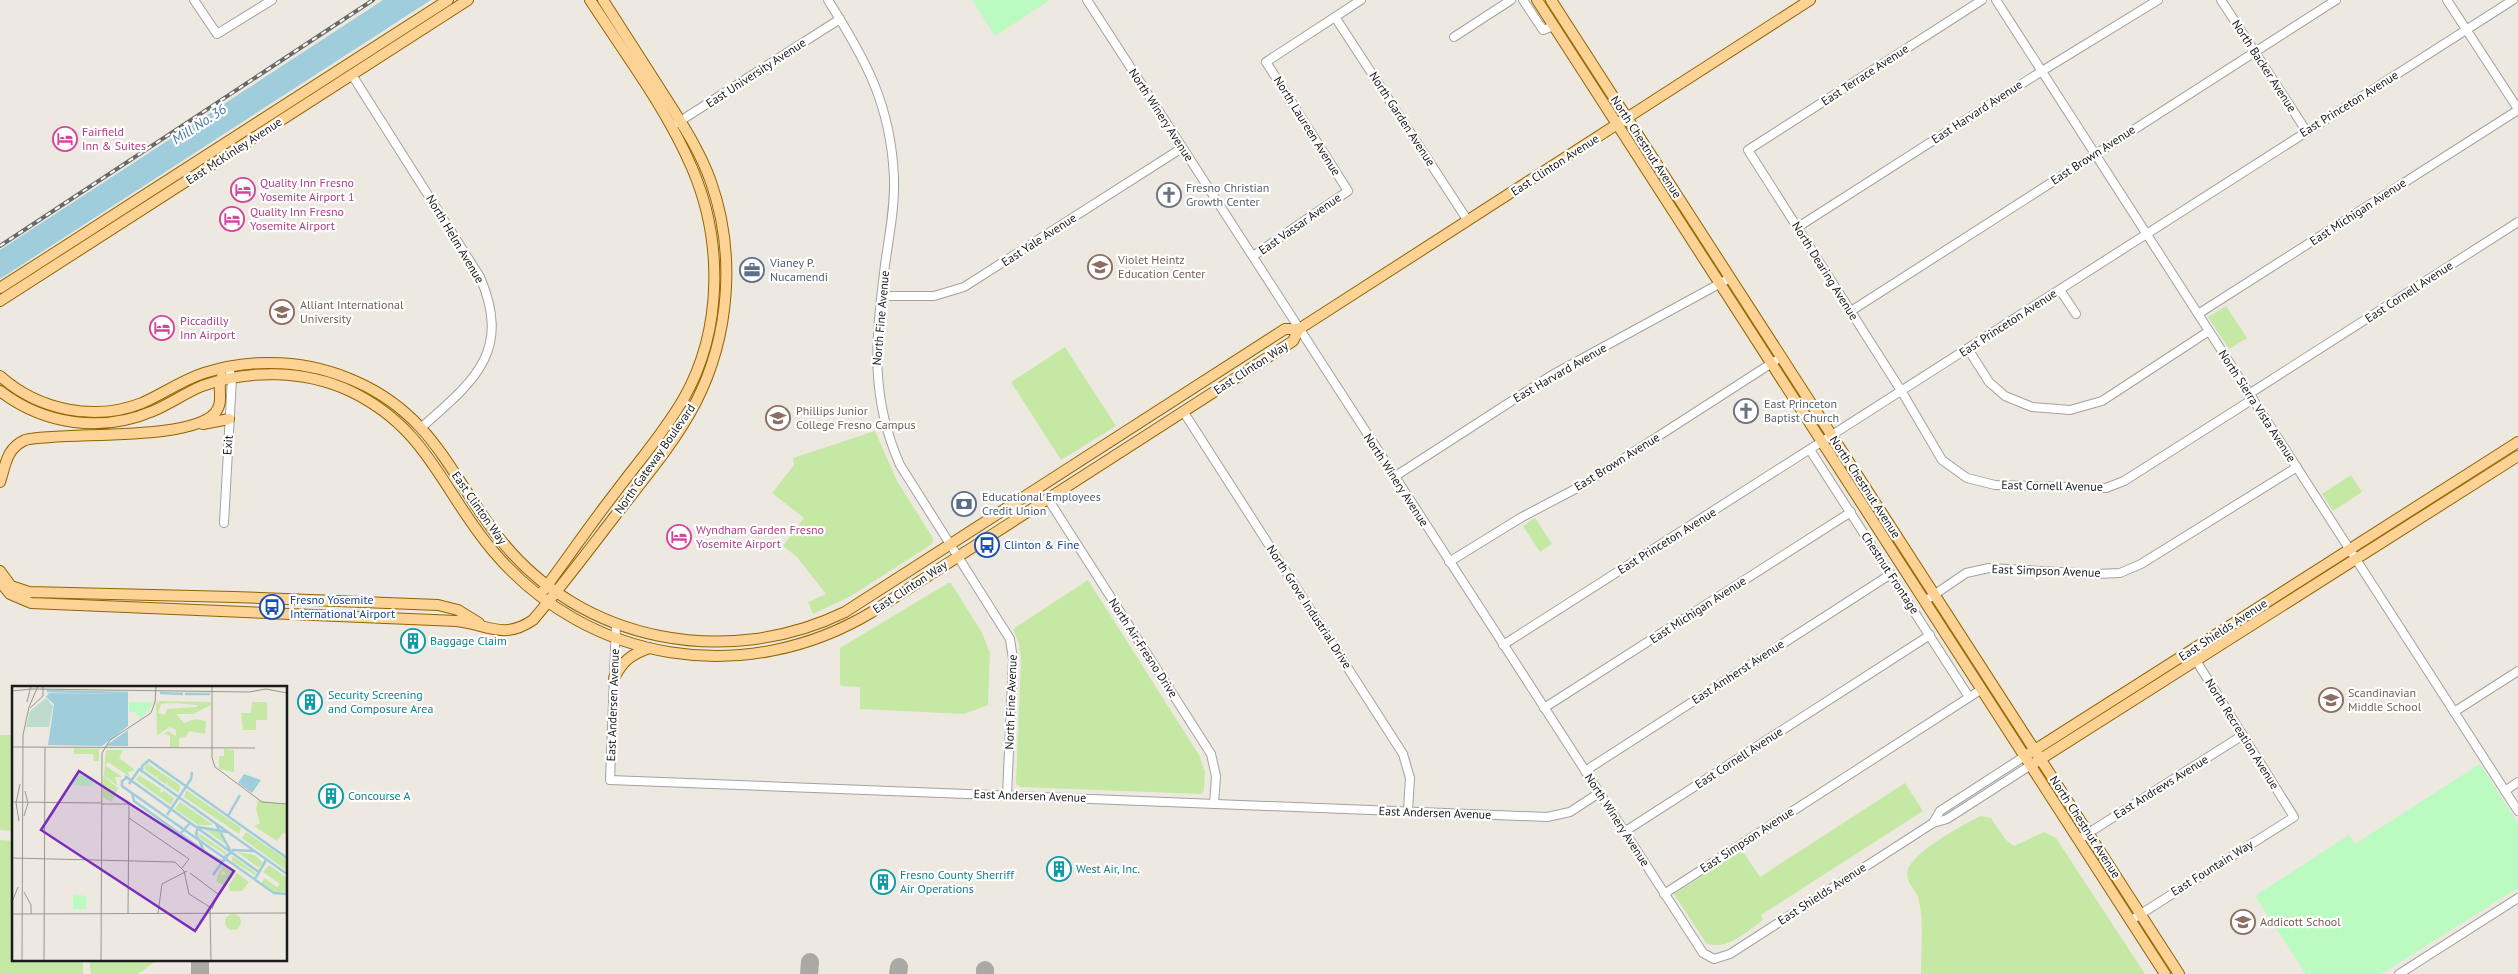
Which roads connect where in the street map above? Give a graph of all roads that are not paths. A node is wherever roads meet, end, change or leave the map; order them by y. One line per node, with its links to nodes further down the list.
1 (194, 0): 2 (street)
2 (272, 0)
3 (448, 0): 24 (main road, East McKinley Avenue)
4 (468, 0): 30 (main road, East McKinley Avenue)
5 (590, 0): 35 (main road, North Gateway Boulevard)
6 (603, 0): 33 (main road, North Gateway Boulevard)
7 (828, 0): 23 (street, North Fine Avenue)
8 (1087, 0): 37 (street, North Winery Avenue)
9 (1361, 0): 22 (street)
10 (1511, 0): 27 (street)
11 (1523, 0): 25 (street)
12 (1537, 0): 25 (main road, North Chestnut Avenue)
13 (1551, 0): 32 (main road, North Chestnut Avenue)
14 (1810, 0): 32 (main road, East Clinton Avenue)
15 (1982, 0): 38 (street, East Terrace Avenue)
16 (1996, 0): 29 (street, North Sierra Vista Avenue)
17 (2158, 0): 29 (street, East Harvard Avenue)
18 (2221, 0): 28 (street, North Backer Avenue)
19 (2336, 0): 28 (street, East Brown Avenue)
20 (2447, 0): 26 (street)
21 (2513, 0): 26 (street, East Princeton Avenue)
22 (1335, 17): 41 (street, North Laureen Avenue); 42 (street, North Garden Avenue)
23 (840, 19): 33 (street, East University Avenue); 52 (street, North Fine Avenue)
24 (410, 24): 30 (main road); 40 (main road, East McKinley Avenue)
25 (1554, 26): 34 (main road, North Chestnut Avenue)
26 (2467, 30): 31 (street); 36 (street, East Princeton Avenue)
27 (1454, 37)
28 (2255, 52): 36 (street, North Backer Avenue); 39 (street, East Brown Avenue)
29 (2042, 71): 39 (street, North Sierra Vista Avenue); 44 (street, East Harvard Avenue)
30 (352, 75): 45 (main road, East McKinley Avenue); 73 (street, North Helm Avenue)
31 (2518, 110): 56 (street, East Michigan Avenue)
32 (1627, 118): 34 (main road, East Clinton Avenue); 48 (main road, North Chestnut Avenue)
33 (681, 121): 35 (street, East University Avenue); 78 (main road, North Gateway Boulevard)
34 (1618, 124): 42 (main road, East Clinton Avenue); 49 (main road, North Chestnut Avenue)
35 (671, 126): 75 (main road, North Gateway Boulevard)
36 (2306, 132): 46 (street, East Princeton Avenue)
37 (1182, 148): 47 (street, North Winery Avenue); 52 (street, East Yale Avenue)
38 (1748, 150): 44 (street, North Dearing Avenue)
39 (2095, 154): 46 (street, North Sierra Vista Avenue); 54 (street, East Brown Avenue)
40 (176, 175): 45 (main road); 50 (main road, East McKinley Avenue)
41 (1348, 191): 47 (street, East Vassar Avenue)
42 (1468, 221): 57 (main road, East Clinton Avenue)
43 (2518, 222): 69 (street, East Cornell Avenue)
44 (1798, 227): 54 (street, North Dearing Avenue)
45 (106, 234): 53 (main road, East McKinley Avenue)
46 (2147, 234): 51 (street, East Princeton Avenue); 56 (street, North Sierra Vista Avenue)
47 (1253, 256): 57 (street, North Winery Avenue)
48 (1730, 278): 49 (street, East Harvard Avenue); 60 (main road, North Chestnut Avenue)
49 (1720, 284): 61 (main road, North Chestnut Avenue); 83 (street, East Harvard Avenue)
50 (0, 288)
51 (2060, 290): 55 (street); 59 (street, East Princeton Avenue)
52 (883, 296): 89 (street, North Fine Avenue)
53 (0, 301)
54 (1851, 311): 68 (street, North Dearing Avenue)
55 (2076, 314)
56 (2198, 314): 58 (street, North Sierra Vista Avenue)
57 (1299, 330): 70 (main road, East Clinton Way); 83 (street, North Winery Avenue); 89 (main road, East Clinton Way)
58 (2210, 332): 59 (street); 69 (street, North Sierra Vista Avenue)
59 (1968, 349): 68 (street, East Princeton Avenue)
60 (1781, 357): 61 (street, East Brown Avenue); 74 (main road, North Chestnut Avenue)
61 (1772, 363): 76 (main road, North Chestnut Avenue); 93 (street, East Brown Avenue)
62 (228, 367): 63 (main road, East Clinton Way); 64 (street, Exit); 65 (main road); 73 (main road, East Clinton Way)
63 (0, 376)
64 (232, 378): 65 (main road, East Clinton Way); 67 (main road, East Clinton Way); 71 (street, Exit)
65 (220, 381): 66 (main road, East Clinton Way); 72 (main road)
66 (0, 392)
67 (352, 392): 73 (main road); 101 (main road, East Clinton Way)
68 (1902, 392): 69 (street, East Cornell Avenue); 74 (street, East Princeton Avenue)
69 (2251, 396): 82 (street, North Sierra Vista Avenue)
70 (1184, 411): 86 (main road, East Clinton Way); 135 (street, North Grove Industrial Drive)
71 (229, 420): 72 (main road); 88 (street, Exit)
72 (184, 427): 84 (main road)
73 (422, 427): 97 (main road, East Clinton Way)
74 (1833, 436): 76 (street, East Princeton Avenue); 99 (main road, North Chestnut Avenue)
75 (659, 437): 78 (street); 97 (main road, North Gateway Boulevard)
76 (1823, 442): 79 (street, East Princeton Avenue); 102 (main road, North Chestnut Avenue)
77 (2518, 442): 80 (main road, East Shields Avenue)
78 (669, 444): 98 (main road, North Gateway Boulevard)
79 (1810, 450): 87 (street, Chestnut Frontage); 111 (street, East Princeton Avenue)
80 (2502, 452): 85 (main road); 90 (main road, East Shields Avenue)
81 (2518, 456): 85 (main road, East Shields Avenue)
82 (2296, 467): 90 (street, North Sierra Vista Avenue); 99 (street, East Simpson Avenue)
83 (1394, 477): 93 (street, North Winery Avenue)
84 (0, 482)
85 (2467, 488): 92 (main road, East Shields Avenue)
86 (1048, 499): 91 (main road, East Clinton Way); 133 (street, North Air-Fresno Drive)
87 (1851, 512): 95 (street, Chestnut Frontage); 121 (street, East Michigan Avenue)
88 (224, 523)
89 (951, 545): 91 (street, North Fine Avenue); 107 (main road, East Clinton Way)
90 (2350, 549): 92 (street, North Sierra Vista Avenue); 113 (main road, East Shields Avenue)
91 (958, 556): 114 (main road, East Clinton Way); 132 (street, North Fine Avenue)
92 (2356, 559): 115 (main road, East Shields Avenue); 122 (street, North Sierra Vista Avenue)
93 (1449, 562): 111 (street, North Winery Avenue)
94 (0, 572): 100 (main road)
95 (1891, 574): 109 (street, Chestnut Frontage); 128 (street, East Amherst Avenue)
96 (0, 582): 104 (main road, North Gateway Boulevard)
97 (547, 586): 98 (main road, East Clinton Way); 101 (main road, North Gateway Boulevard)
98 (557, 592): 103 (main road, North Gateway Boulevard); 105 (main road, East Clinton Way)
99 (1935, 594): 102 (street, East Simpson Avenue); 116 (main road, North Chestnut Avenue)
100 (201, 596): 104 (main road); 108 (main road)
101 (540, 596): 103 (main road, East Clinton Way)
102 (1925, 601): 106 (main road, North Chestnut Avenue)
103 (549, 602): 108 (main road, North Gateway Boulevard); 110 (main road, East Clinton Way)
104 (200, 610): 108 (main road, North Gateway Boulevard)
105 (616, 624): 107 (main road, East Clinton Way); 110 (street, East Andersen Avenue)
106 (1941, 624): 116 (main road); 119 (main road, North Chestnut Avenue)
107 (812, 626): 114 (main road)
108 (484, 627)
109 (1930, 635): 120 (street, Chestnut Frontage); 138 (street, East Cornell Avenue)
110 (616, 638): 112 (main road, East Clinton Way); 118 (street, East Andersen Avenue)
111 (1503, 645): 121 (street, North Winery Avenue)
112 (649, 648): 114 (main road, East Clinton Way); 118 (main road)
113 (2190, 651): 115 (street, North Recreation Avenue); 124 (main road, East Shields Avenue)
114 (749, 655)
115 (2196, 661): 123 (street, North Recreation Avenue); 126 (main road, East Shields Avenue)
116 (1982, 667): 124 (main road, North Chestnut Avenue)
117 (2518, 671): 122 (street)
118 (614, 678): 132 (street, East Andersen Avenue)
119 (1982, 689): 120 (street, East Simpson Avenue); 125 (main road, North Chestnut Avenue)
120 (1969, 697): 141 (street, East Simpson Avenue)
121 (1544, 708): 128 (street, North Winery Avenue)
122 (2454, 712): 130 (street, North Sierra Vista Avenue)
123 (2243, 735): 136 (street, North Recreation Avenue); 139 (street, East Andrews Avenue)
124 (2035, 750): 125 (main road, East Shields Avenue); 126 (main road, North Chestnut Avenue)
125 (2025, 756): 127 (main road, North Chestnut Avenue); 137 (street, East Shields Avenue)
126 (2041, 759): 127 (main road, East Shields Avenue); 139 (main road, North Chestnut Avenue)
127 (2031, 765): 137 (street, East Shields Avenue); 140 (main road, North Chestnut Avenue)
128 (1585, 771): 131 (street, North Winery Avenue)
129 (2518, 782): 130 (street)
130 (2505, 790): 134 (street, North Sierra Vista Avenue)
131 (1599, 793): 135 (street, East Andersen Avenue); 138 (street, North Winery Avenue)
132 (1007, 796): 133 (street, East Andersen Avenue)
133 (1214, 804): 135 (street, East Andersen Avenue)
134 (2518, 811)
135 (1408, 812)
136 (2294, 817): 143 (street, East Fountain Way)
137 (1933, 823): 145 (street, East Shields Avenue)
138 (1624, 832): 141 (street, North Winery Avenue)
139 (2089, 833): 140 (street, East Andrews Avenue); 143 (main road, North Chestnut Avenue)
140 (2079, 839): 144 (main road, North Chestnut Avenue)
141 (1664, 894): 145 (street, North Winery Avenue)
142 (2518, 898): 148 (street)
143 (2140, 914): 144 (street, East Fountain Way); 147 (main road, North Chestnut Avenue)
144 (2131, 920): 146 (main road, North Chestnut Avenue)
145 (1710, 958)
146 (2165, 974)
147 (2179, 974)
148 (2399, 974)

